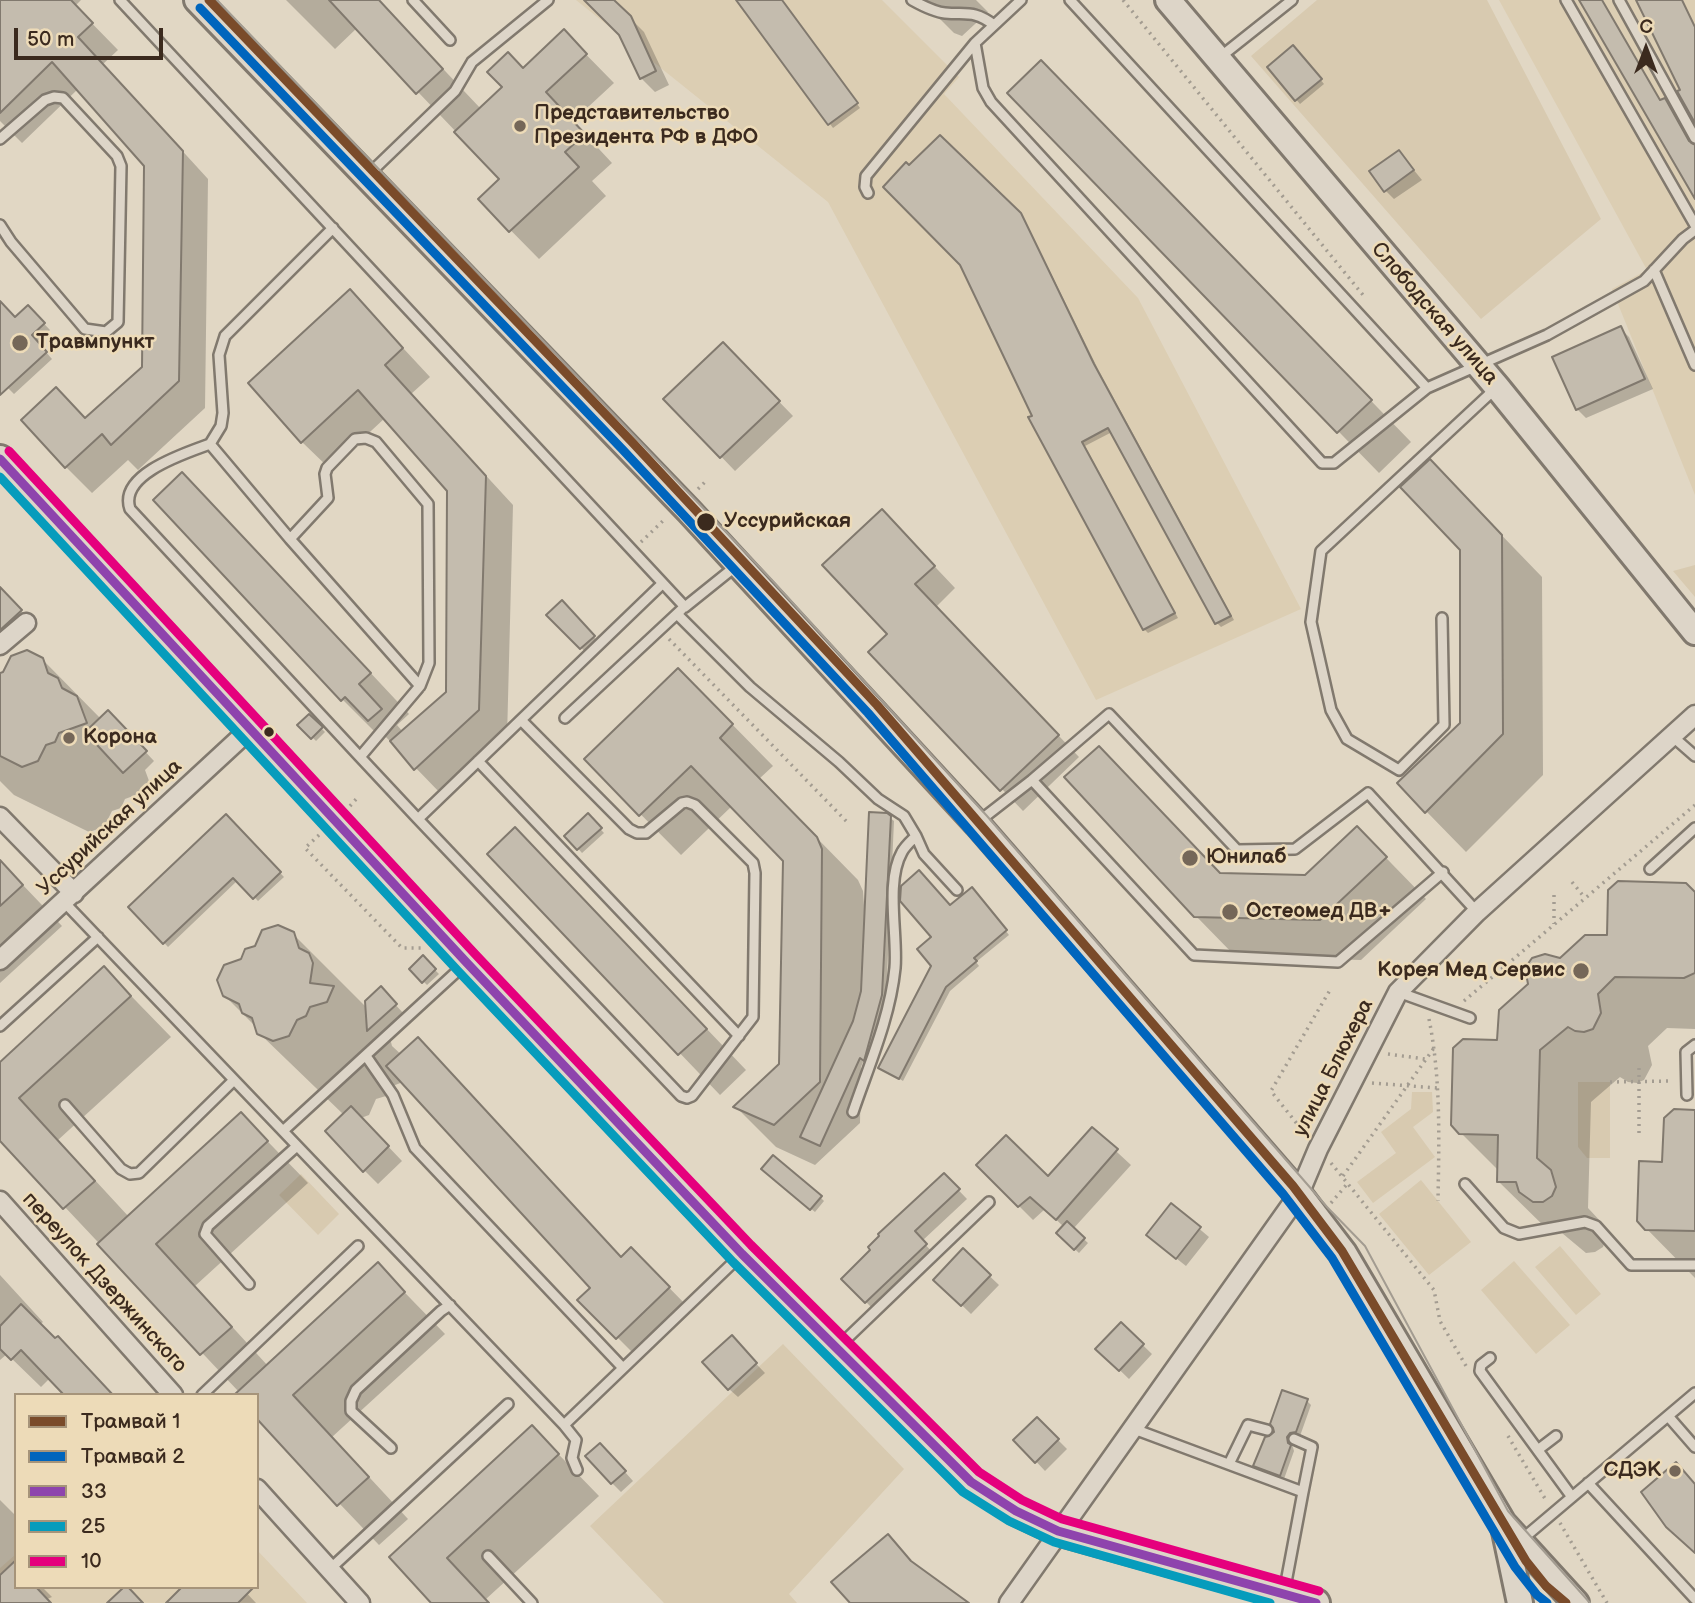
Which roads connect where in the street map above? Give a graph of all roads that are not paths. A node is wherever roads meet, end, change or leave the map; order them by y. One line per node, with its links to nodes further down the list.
1 (120, 0): 22 (lane)
2 (197, 0): 18 (main road)
3 (413, 0): 13 (lane)
4 (548, 0): 18 (lane)
5 (912, 0): 12 (lane)
6 (1021, 0): 12 (lane)
7 (1070, 0): 27 (lane)
8 (1168, 0): 15 (main road, Слободская улица)
9 (1292, 0): 15 (lane)
10 (1566, 0): 21 (lane)
11 (1619, 0): 16 (lane)
12 (994, 25): 14 (lane)
13 (450, 40)
14 (975, 43): 19 (lane); 27 (lane)
15 (1217, 59): 24 (main road, Слободская улица)
16 (1695, 138)
17 (0, 139): 20 (lane)
18 (368, 175): 31 (main road)
19 (868, 193)
20 (0, 225)
21 (1695, 227): 23 (lane)
22 (333, 228): 28 (lane); 32 (lane)
23 (1654, 270): 24 (lane); 25 (lane)
24 (1478, 364): 26 (main road, Слободская улица); 27 (lane)
25 (1695, 365)
26 (1497, 387): 34 (lane); 36 (main road, Слободская улица)
27 (1427, 388)
28 (210, 444): 30 (lane); 45 (lane)
29 (0, 459): 42 (main road)
30 (290, 538): 38 (lane); 38 (lane)
31 (737, 565): 33 (lane); 50 (main road)
32 (662, 584): 33 (lane); 41 (lane)
33 (681, 610): 40 (lane); 52 (lane)
34 (1442, 618)
35 (26, 622): 37 (street)
36 (1695, 632)
37 (0, 645)
38 (420, 686): 45 (lane)
39 (1695, 715): 43 (street, улица Блюхера)
40 (565, 718)
41 (521, 720): 46 (lane); 64 (lane)
42 (250, 729): 56 (street, Уссурийская улица); 60 (main road)
43 (1671, 735): 44 (lane); 57 (street, улица Блюхера)
44 (1695, 756)
45 (360, 757): 49 (lane)
46 (478, 761): 49 (lane); 64 (lane)
47 (1032, 780): 50 (lane); 54 (lane); 54 (lane)
48 (1, 819): 56 (street)
49 (418, 819): 64 (lane)
50 (977, 824): 74 (main road)
51 (1695, 828): 53 (lane)
52 (916, 835): 55 (lane); 70 (lane)
53 (1650, 869)
54 (1443, 872): 57 (lane)
55 (957, 890)
56 (69, 897): 58 (lane); 59 (street, Уссурийская улица)
57 (1477, 912): 61 (street, улица Блюхера)
58 (98, 937): 63 (lane); 67 (lane)
59 (0, 960)
60 (459, 970): 66 (lane); 78 (main road)
61 (1398, 992): 62 (lane); 74 (street, улица Блюхера)
62 (1470, 1018)
63 (0, 1027)
64 (739, 1036)
65 (1695, 1045): 68 (lane)
66 (366, 1056): 71 (lane); 84 (lane)
67 (234, 1080): 69 (lane); 71 (lane)
68 (1687, 1096)
69 (65, 1105)
70 (853, 1112)
71 (283, 1131): 72 (lane)
72 (297, 1146): 80 (lane); 81 (lane)
73 (1465, 1184): 79 (lane)
74 (1299, 1194): 91 (street, улица Блюхера); 104 (main road)
75 (0, 1201): 85 (street, переулок Дзержинского)
76 (989, 1202): 82 (lane)
77 (358, 1246): 86 (lane)
78 (742, 1254): 82 (main road); 84 (lane)
79 (1695, 1265)
80 (249, 1284)
81 (450, 1305): 90 (lane); 96 (lane)
82 (836, 1348): 105 (main road)
83 (1490, 1358): 97 (lane)
84 (623, 1368): 90 (lane)
85 (171, 1393)
86 (204, 1393)
87 (1695, 1393): 89 (lane)
88 (508, 1404): 108 (lane)
89 (1668, 1416): 95 (lane); 100 (lane)
90 (564, 1425): 99 (lane)
91 (1134, 1429): 98 (lane); 105 (street, улица Блюхера)
92 (1267, 1430): 98 (lane)
93 (1556, 1436): 97 (lane)
94 (1294, 1439): 102 (lane)
95 (1695, 1447)
96 (391, 1448)
97 (1539, 1449): 103 (lane)
98 (1229, 1464): 102 (lane)
99 (578, 1470)
100 (1588, 1483): 103 (lane); 110 (lane)
101 (259, 1491): 108 (street)
102 (1303, 1492): 109 (lane)
103 (1572, 1497): 106 (lane)
104 (1503, 1523): 106 (main road); 115 (main road)
105 (1058, 1531): 109 (main road); 113 (street, улица Блюхера)
106 (1519, 1541): 116 (main road)
107 (488, 1556): 112 (lane)
108 (330, 1569): 111 (street)
109 (1283, 1595): 114 (main road)
110 (1695, 1599)
111 (358, 1602)
112 (532, 1603)
113 (1009, 1603)
114 (1316, 1603)
115 (1520, 1603)
116 (1576, 1603)

